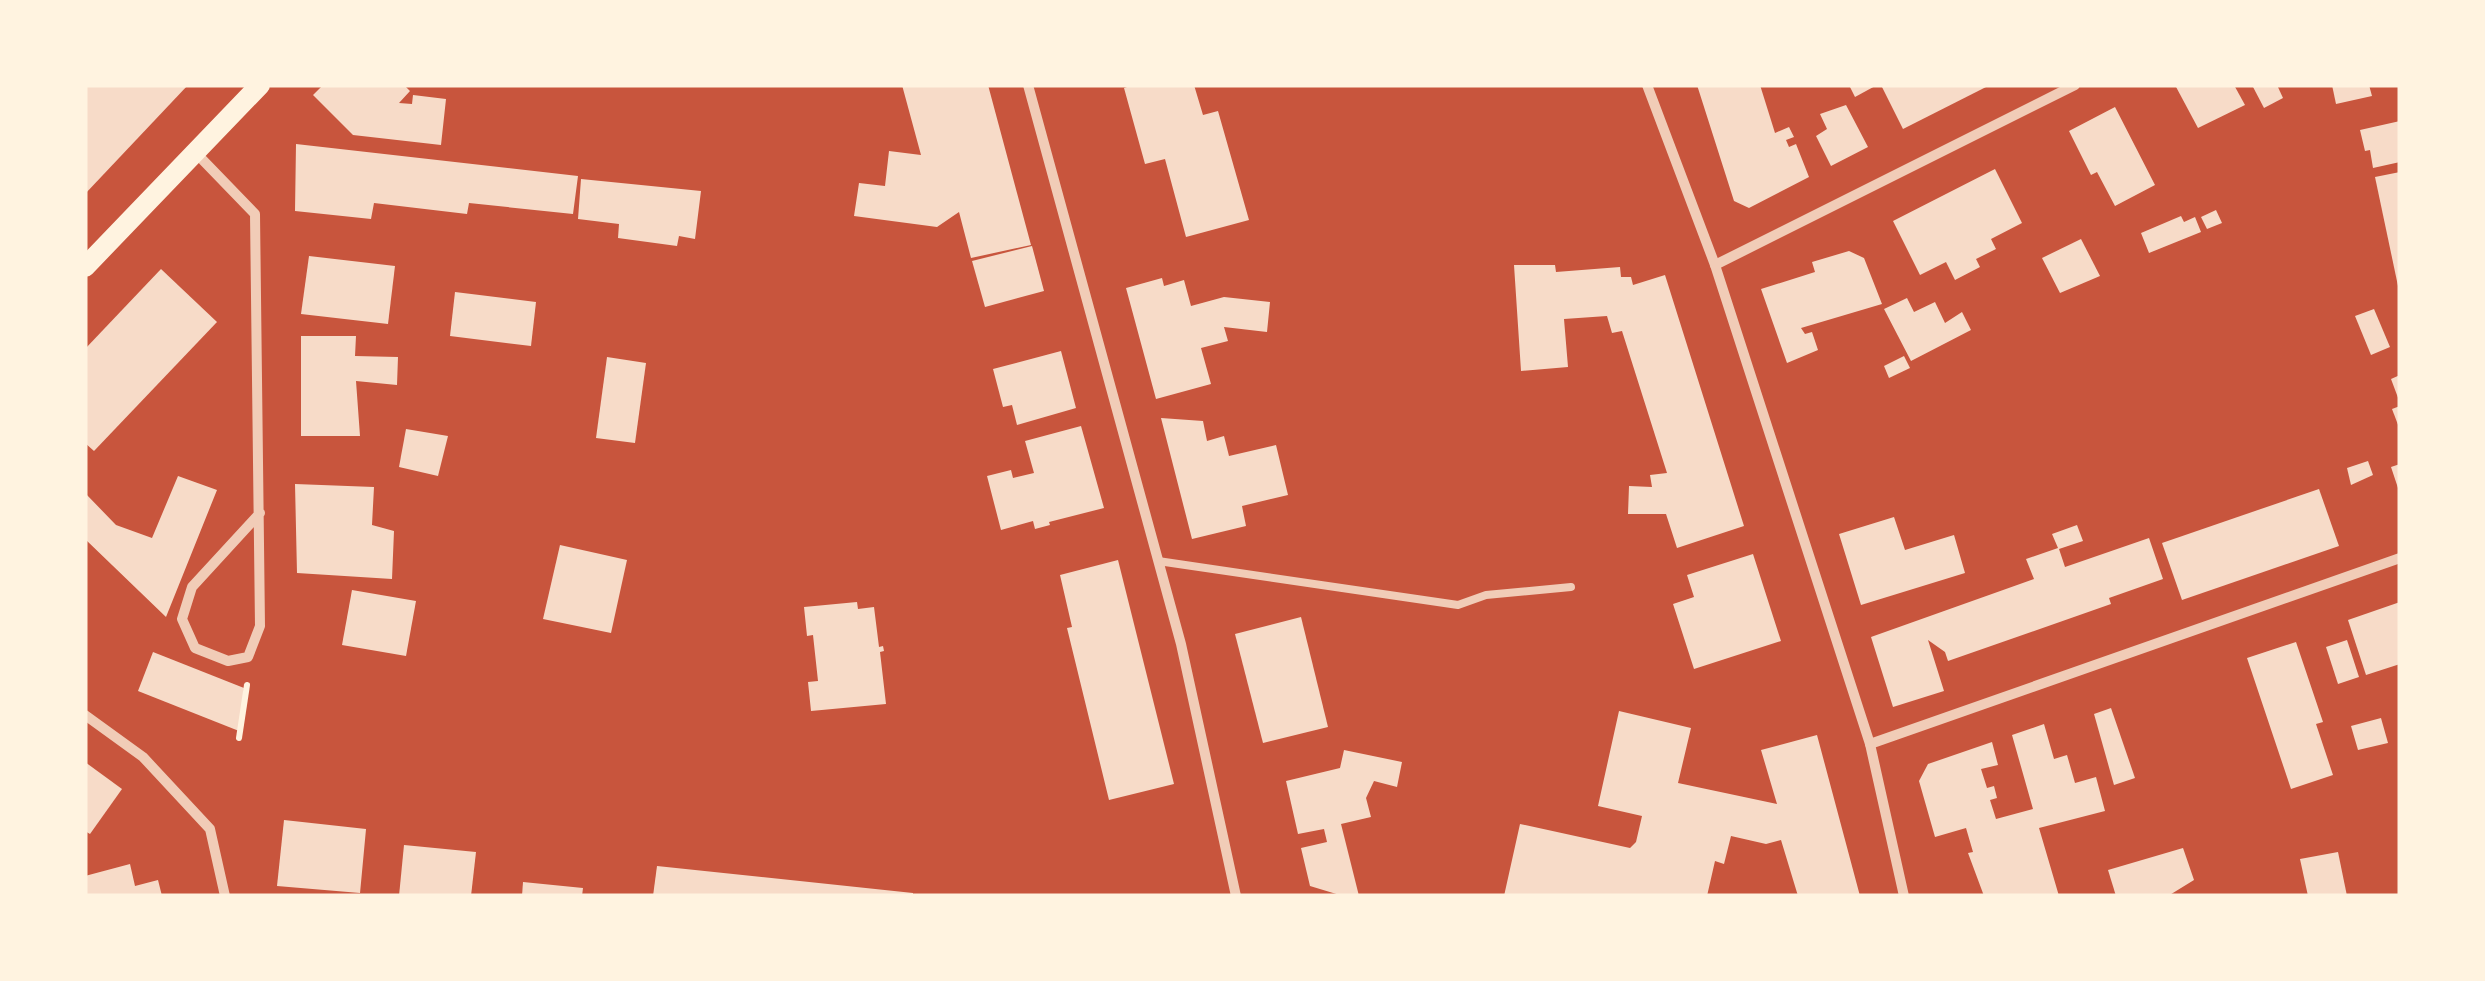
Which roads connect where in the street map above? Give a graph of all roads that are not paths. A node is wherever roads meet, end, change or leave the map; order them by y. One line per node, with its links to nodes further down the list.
1 (260, 85): 5 (main road)
2 (1028, 85): 10 (street)
3 (1647, 85): 6 (street)
4 (2075, 85): 6 (street)
5 (196, 153): 7 (main road); 8 (street)
6 (1715, 265): 13 (street)
7 (85, 268)
8 (260, 513): 8 (street)
9 (2400, 558): 13 (street)
10 (1158, 561): 11 (lane); 15 (street)
11 (1571, 586)
12 (85, 715): 14 (street)
13 (1870, 744): 16 (street)
14 (225, 896)
15 (1236, 896)
16 (1904, 896)

